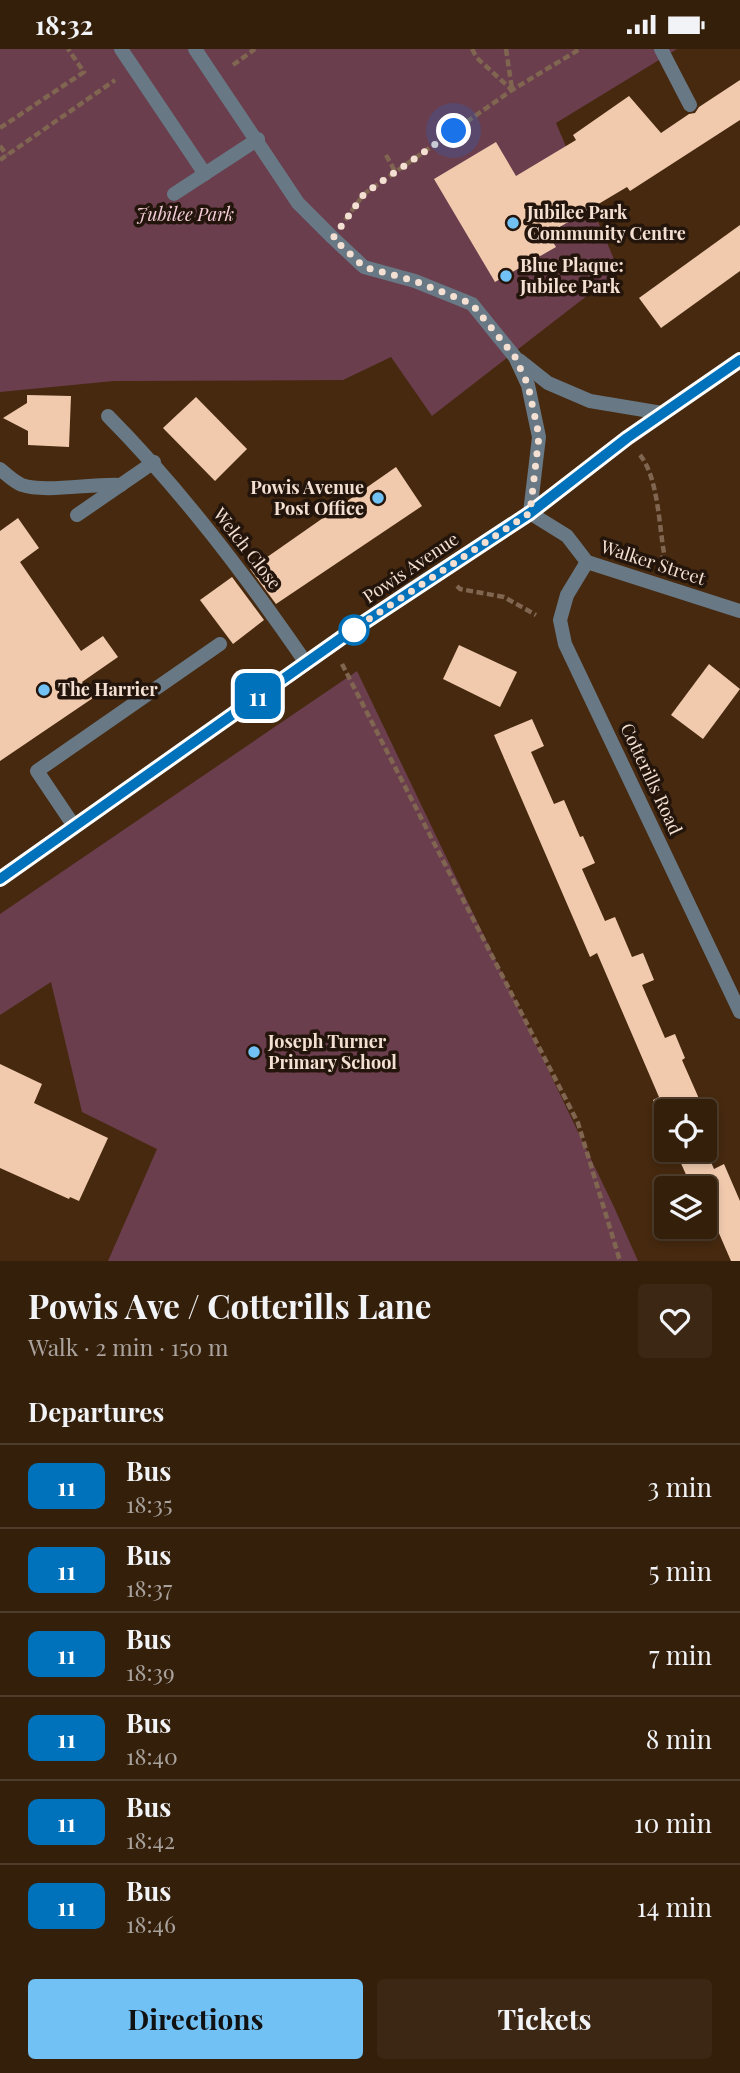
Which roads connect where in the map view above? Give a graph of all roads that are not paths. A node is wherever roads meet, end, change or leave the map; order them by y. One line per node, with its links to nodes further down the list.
1 (121, 49): 6 (street)
2 (195, 49): 5 (street)
3 (661, 49): 4 (street)
4 (690, 105)
5 (258, 139): 6 (street); 8 (street)
6 (205, 174): 7 (street)
7 (174, 194)
8 (515, 357): 10 (street); 15 (street)
9 (740, 360): 10 (street, Powis Avenue)
10 (662, 413): 15 (street, Powis Avenue)
11 (108, 416): 12 (street, Welch Close)
12 (154, 463): 14 (street); 20 (street, Welch Close)
13 (0, 469): 14 (street)
14 (121, 485): 16 (street)
15 (530, 513): 17 (street, Walker Street); 20 (street, Powis Avenue)
16 (77, 515)
17 (587, 562): 18 (street, Walker Street); 23 (street, Cotterills Road)
18 (740, 611)
19 (220, 644): 21 (street)
20 (306, 663): 21 (street, Powis Avenue)
21 (74, 826): 22 (street, Powis Avenue)
22 (0, 879)
23 (740, 1012)

